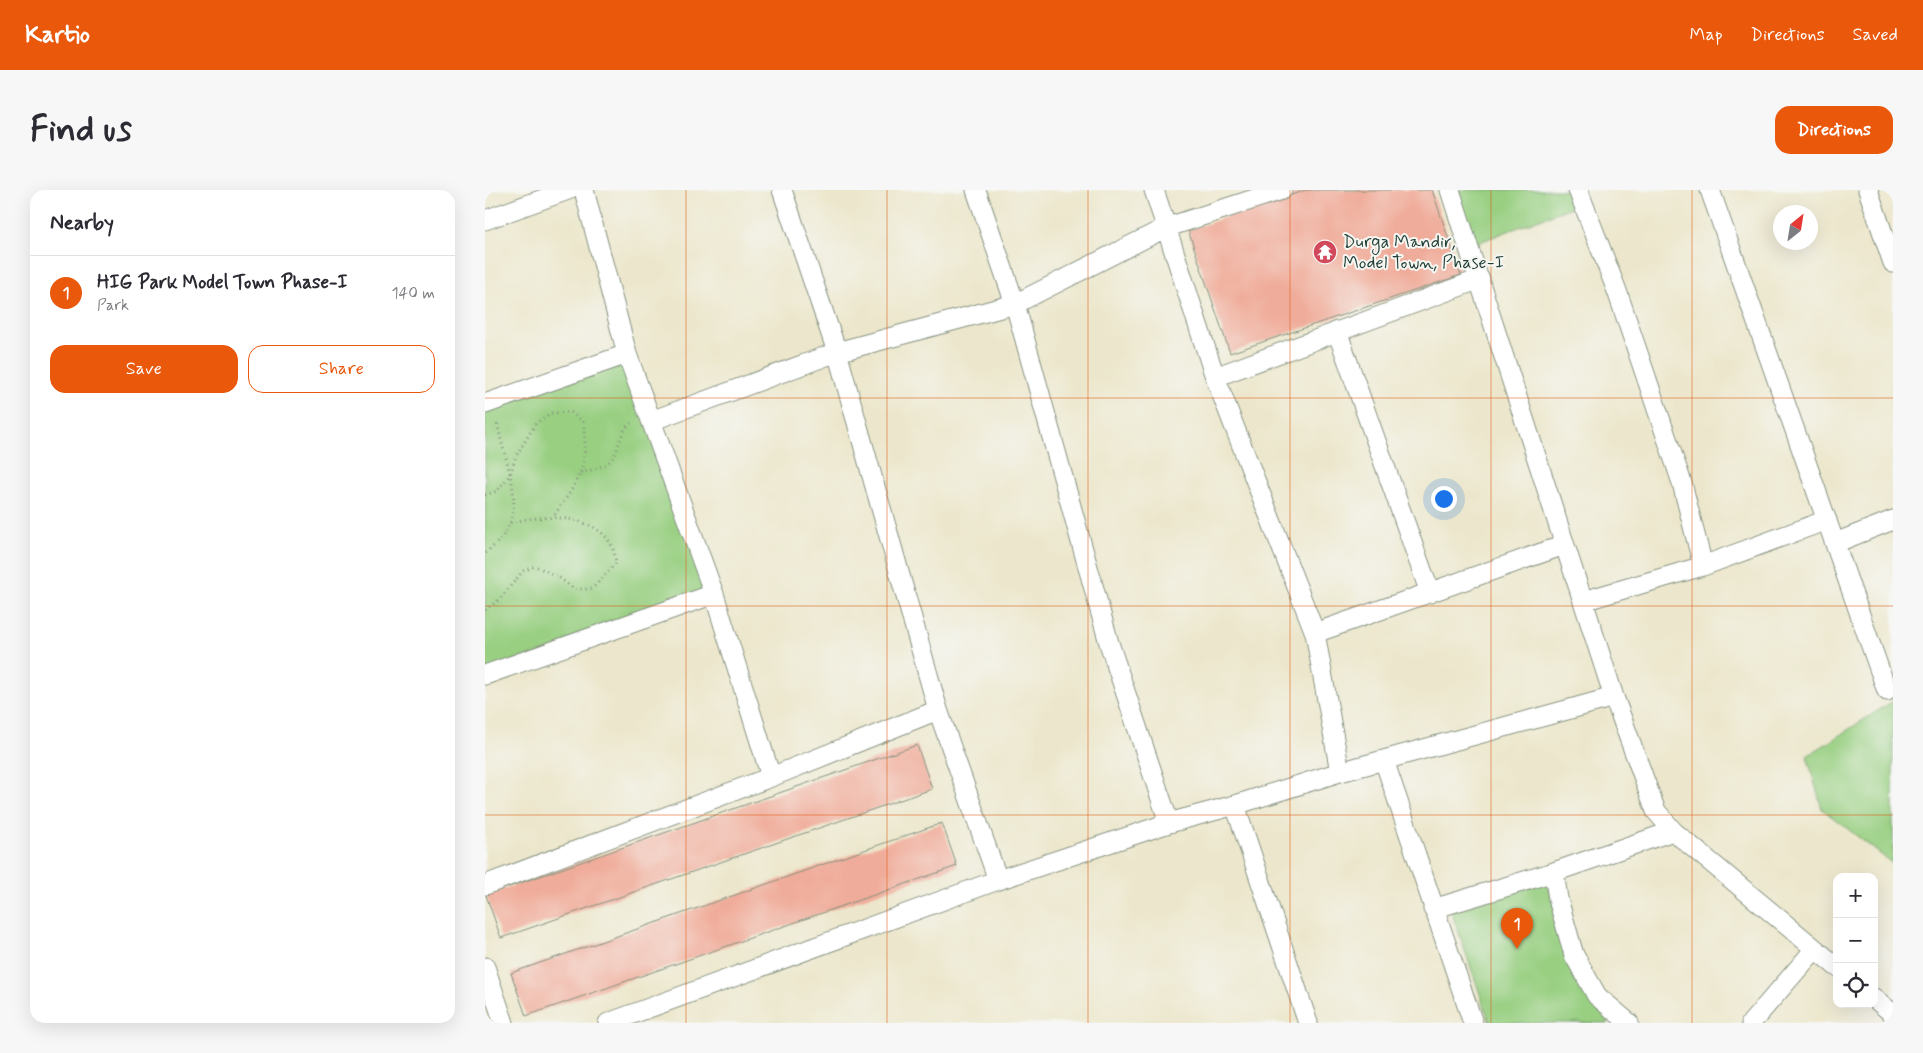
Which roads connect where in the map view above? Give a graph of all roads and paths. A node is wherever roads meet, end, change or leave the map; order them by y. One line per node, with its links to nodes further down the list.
1 (568, 190): 11 (street)
2 (584, 190): 18 (street)
3 (782, 190): 17 (street)
4 (976, 190): 15 (street)
5 (1154, 190): 12 (street)
6 (1283, 190): 12 (street)
7 (1450, 190): 14 (street)
8 (1578, 190): 32 (street)
9 (1710, 190): 26 (street)
10 (1868, 190): 13 (street)
11 (485, 220)
12 (1165, 228): 15 (street); 19 (street)
13 (1893, 263)
14 (1480, 279): 16 (street); 30 (street)
15 (1015, 304): 17 (street); 46 (street)
16 (1337, 332): 19 (street); 33 (street)
17 (837, 352): 21 (street); 41 (street)
18 (627, 354): 20 (street); 21 (street)
19 (1215, 377): 37 (street)
20 (491, 402): 23 (path)
21 (650, 419): 22 (path); 34 (street)
22 (580, 473): 23 (path); 25 (path)
23 (510, 475): 24 (path); 28 (path)
24 (485, 495)
25 (553, 517): 28 (path); 36 (path)
26 (1827, 520): 29 (street); 32 (street)
27 (1893, 520): 29 (street)
28 (510, 523): 31 (path)
29 (1835, 543): 39 (street)
30 (1565, 545): 33 (street); 35 (street)
31 (485, 553)
32 (1703, 566): 35 (street)
33 (1430, 593): 37 (street)
34 (714, 594): 38 (street); 44 (street)
35 (1583, 601): 40 (street)
36 (485, 610)
37 (1315, 634): 43 (street)
38 (485, 675)
39 (1887, 692)
40 (1614, 697): 42 (street); 47 (street)
41 (938, 710): 44 (street); 49 (street)
42 (1384, 760): 43 (street); 51 (street)
43 (1340, 772): 45 (street)
44 (771, 777): 50 (street)
45 (1235, 806): 46 (street); 59 (street)
46 (1169, 823): 49 (street)
47 (1673, 831): 48 (street); 52 (street)
48 (1554, 872): 51 (street); 61 (street)
49 (998, 880): 57 (street)
50 (485, 885)
51 (1433, 909): 60 (street)
52 (1815, 949): 53 (street); 62 (street)
53 (1833, 963)
54 (485, 967): 58 (street)
55 (1878, 1001): 56 (street)
56 (1893, 1014)
57 (613, 1022)
58 (504, 1023)
59 (1306, 1023)
60 (1473, 1023)
61 (1629, 1023)
62 (1751, 1023)

